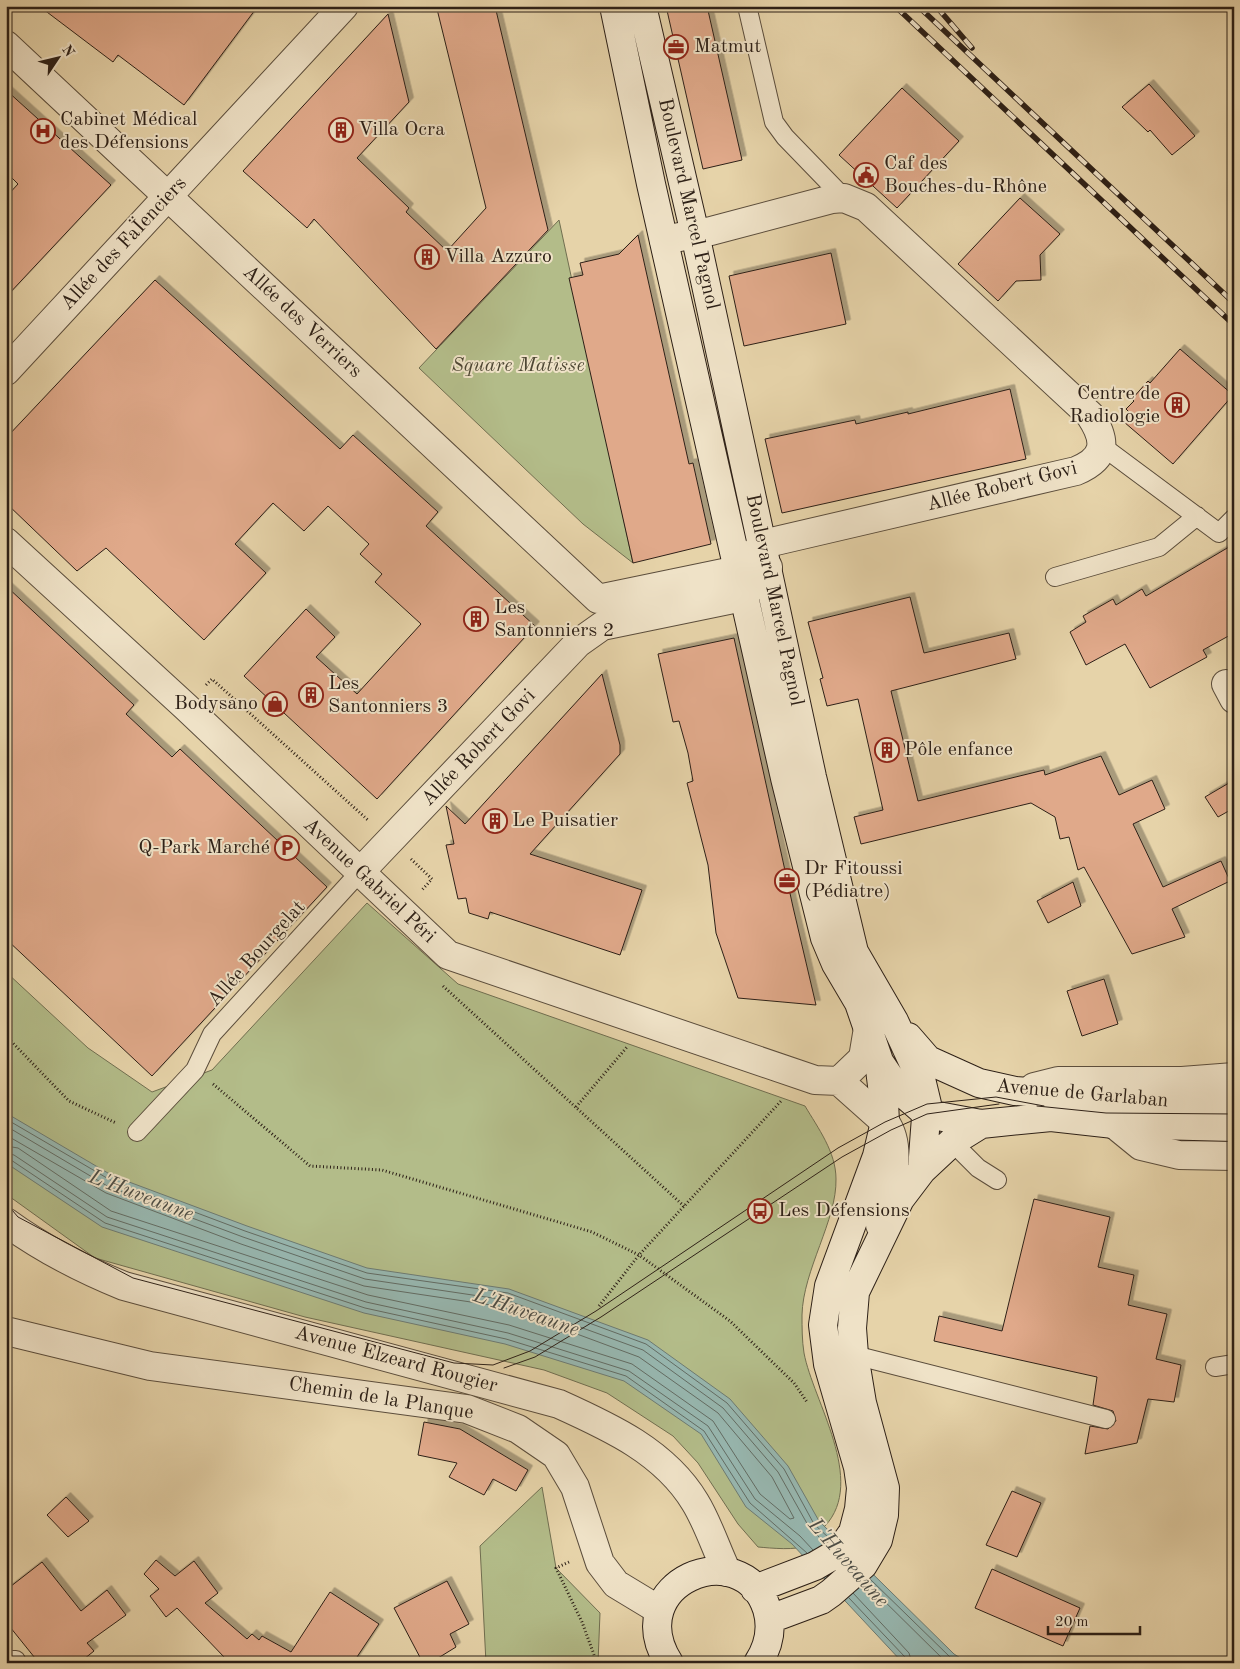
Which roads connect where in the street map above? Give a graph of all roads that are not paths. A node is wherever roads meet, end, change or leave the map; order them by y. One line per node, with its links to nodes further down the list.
1 (344, 6): 6 (street, Allée des FaÏenciers)
2 (614, 6): 9 (street, Boulevard Marcel Pagnol)
3 (642, 6): 8 (street, Boulevard Marcel Pagnol)
4 (747, 6): 7 (lane)
5 (6, 45): 6 (street, Allée des Verriers)
6 (168, 196): 10 (street, Allée des FaÏenciers); 19 (street, Allée des Verriers)
7 (844, 198): 8 (street); 11 (street)
8 (695, 234): 9 (street); 15 (street, Boulevard Marcel Pagnol)
9 (664, 240): 16 (street, Boulevard Marcel Pagnol)
10 (6, 371)
11 (1102, 446): 12 (lane); 15 (street, Allée Robert Govi)
12 (1197, 516): 13 (lane); 17 (lane)
13 (1234, 518)
14 (6, 542): 21 (street, Avenue Gabriel Péri)
15 (765, 556): 16 (street); 18 (street); 22 (street, Boulevard Marcel Pagnol)
16 (738, 570): 18 (street, Boulevard Marcel Pagnol); 19 (street)
17 (1055, 577)
18 (743, 597): 20 (street, Allée Robert Govi); 23 (street, Boulevard Marcel Pagnol)
19 (598, 599): 20 (street)
20 (602, 626): 21 (street, Allée Robert Govi)
21 (359, 873): 26 (street, Avenue Gabriel Péri); 35 (lane, Allée Bourgelat)
22 (894, 1021): 27 (street, Avenue de Garlaban); 29 (street, Boulevard Marcel Pagnol)
23 (868, 1028): 24 (street, Boulevard Marcel Pagnol); 26 (street)
24 (879, 1061): 29 (street); 31 (street, Boulevard Marcel Pagnol)
25 (1234, 1077): 28 (street)
26 (827, 1080): 31 (street)
27 (979, 1083): 28 (street, Avenue de Garlaban); 29 (street)
28 (1015, 1091): 30 (street, Avenue de Garlaban)
29 (919, 1101): 31 (street); 32 (street); 38 (street, Boulevard Marcel Pagnol)
30 (1234, 1103)
31 (885, 1122): 41 (street); 47 (street, Boulevard Marcel Pagnol)
32 (981, 1124): 33 (street, Avenue de Garlaban); 36 (street, Avenue de Garlaban)
33 (1114, 1124): 34 (street, Avenue de Garlaban); 37 (street)
34 (1234, 1126)
35 (137, 1132)
36 (952, 1142): 38 (street, Avenue de Garlaban); 39 (lane)
37 (1234, 1156)
38 (919, 1175): 41 (street, Avenue de Garlaban)
39 (997, 1180)
40 (6, 1222): 48 (street, Avenue Elzeard Rougier)
41 (871, 1258): 43 (street)
42 (6, 1331): 50 (street, Chemin de la Planque)
43 (854, 1355): 46 (lane); 47 (street)
44 (1234, 1364): 45 (lane)
45 (1215, 1367)
46 (1106, 1419)
47 (872, 1512): 49 (street); 51 (street)
48 (727, 1572): 49 (street); 50 (street)
49 (755, 1588): 51 (street)
50 (659, 1610): 52 (street)
51 (770, 1619): 53 (street)
52 (669, 1663)
53 (758, 1663)

